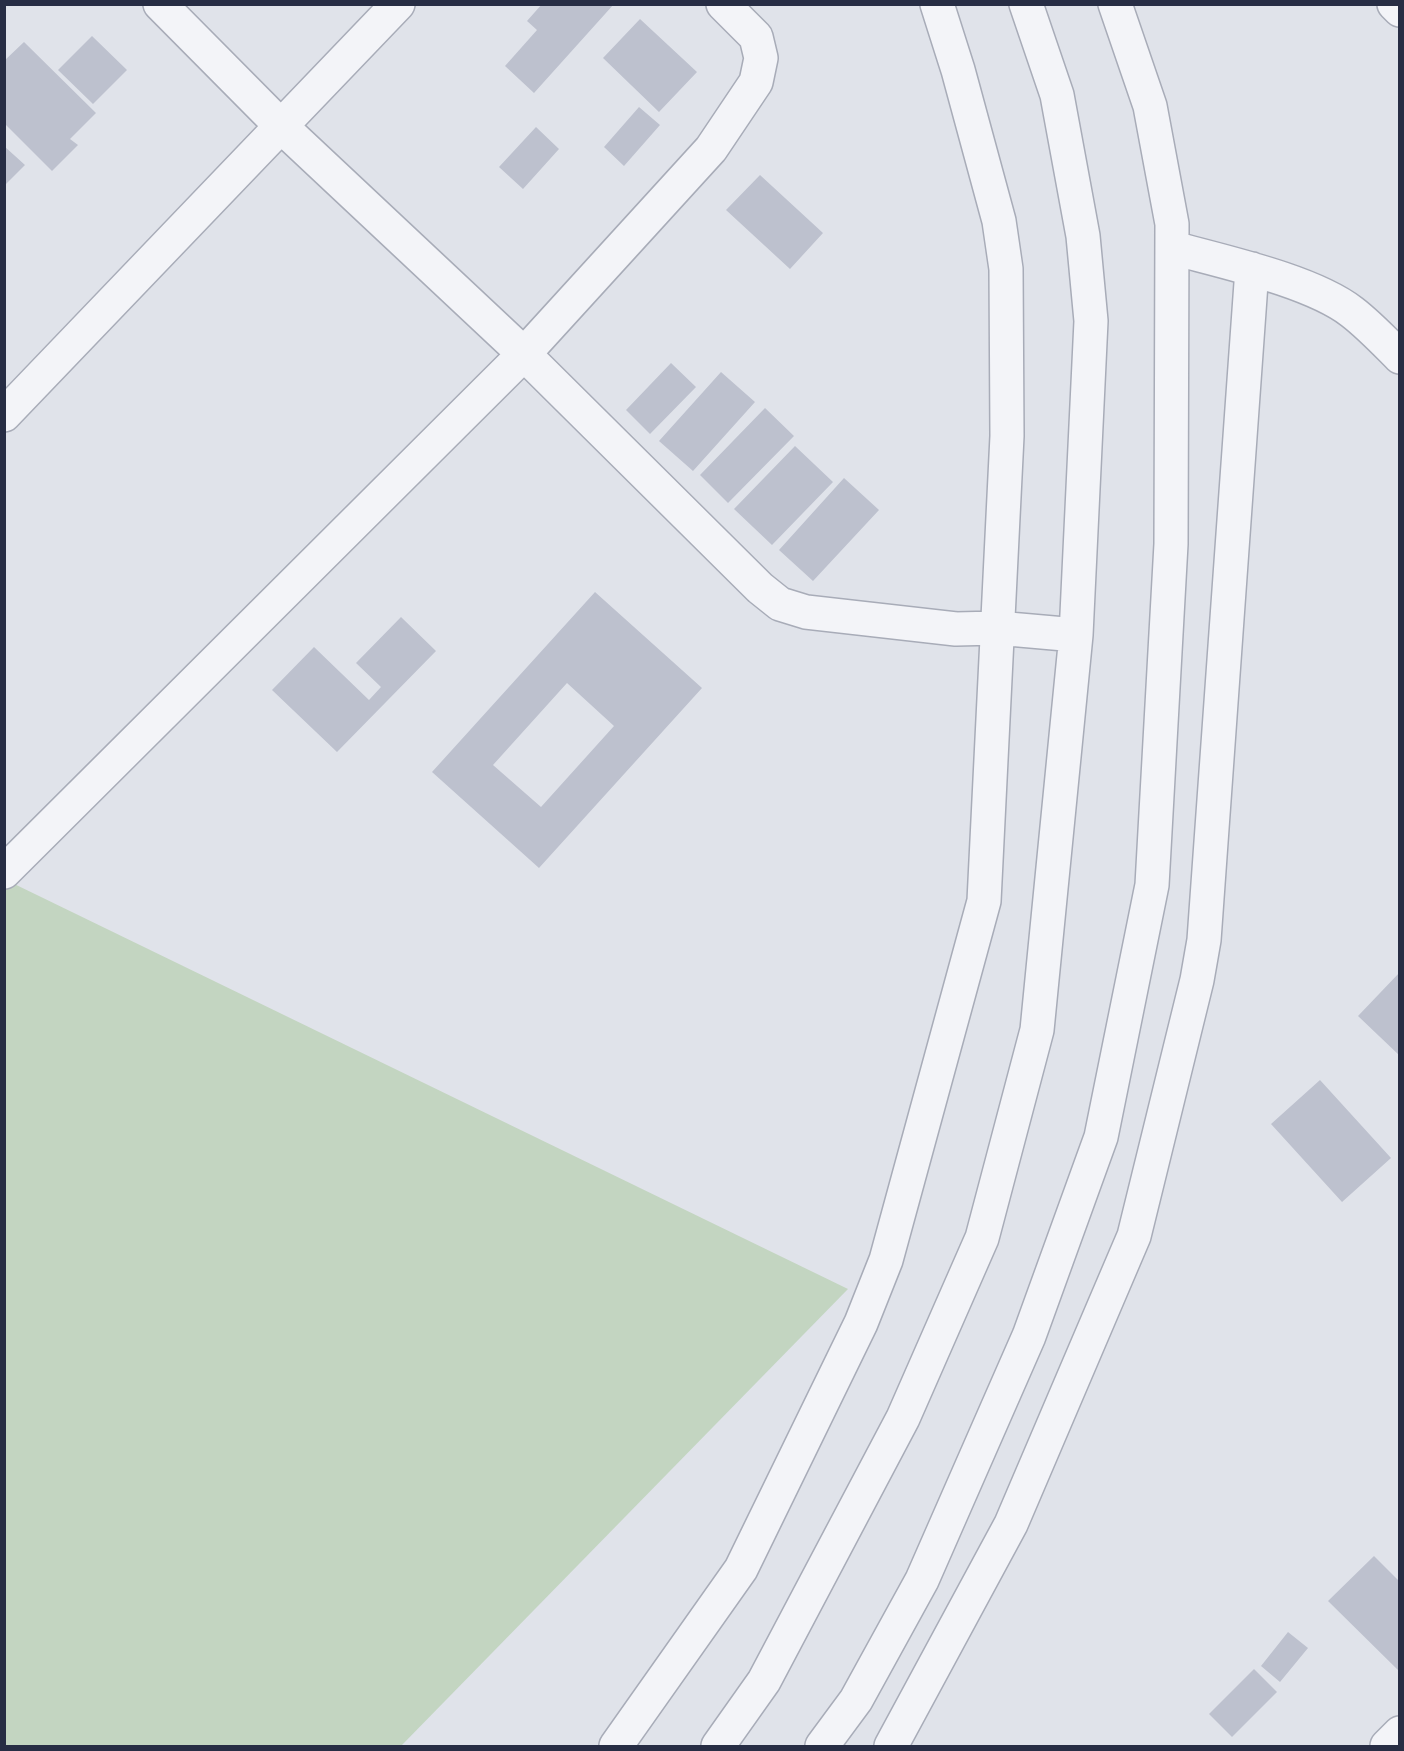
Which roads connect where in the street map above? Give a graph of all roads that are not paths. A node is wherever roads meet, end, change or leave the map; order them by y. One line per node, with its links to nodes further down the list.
1 (160, 4): 9 (street)
2 (398, 4): 9 (street)
3 (723, 4): 12 (street)
4 (937, 4): 15 (street)
5 (1026, 4): 16 (street)
6 (1115, 4): 10 (street)
7 (1394, 4): 8 (street)
8 (1400, 10)
9 (283, 128): 12 (street); 14 (street)
10 (1173, 248): 11 (street); 21 (street)
11 (1252, 269): 13 (street); 22 (street)
12 (524, 354): 15 (street); 17 (street)
13 (1400, 357)
14 (4, 416)
15 (997, 628): 16 (street); 19 (street)
16 (1076, 635): 20 (street)
17 (4, 872)
18 (1400, 1733): 23 (street)
19 (616, 1746)
20 (718, 1746)
21 (822, 1746)
22 (891, 1746)
23 (1387, 1746)

